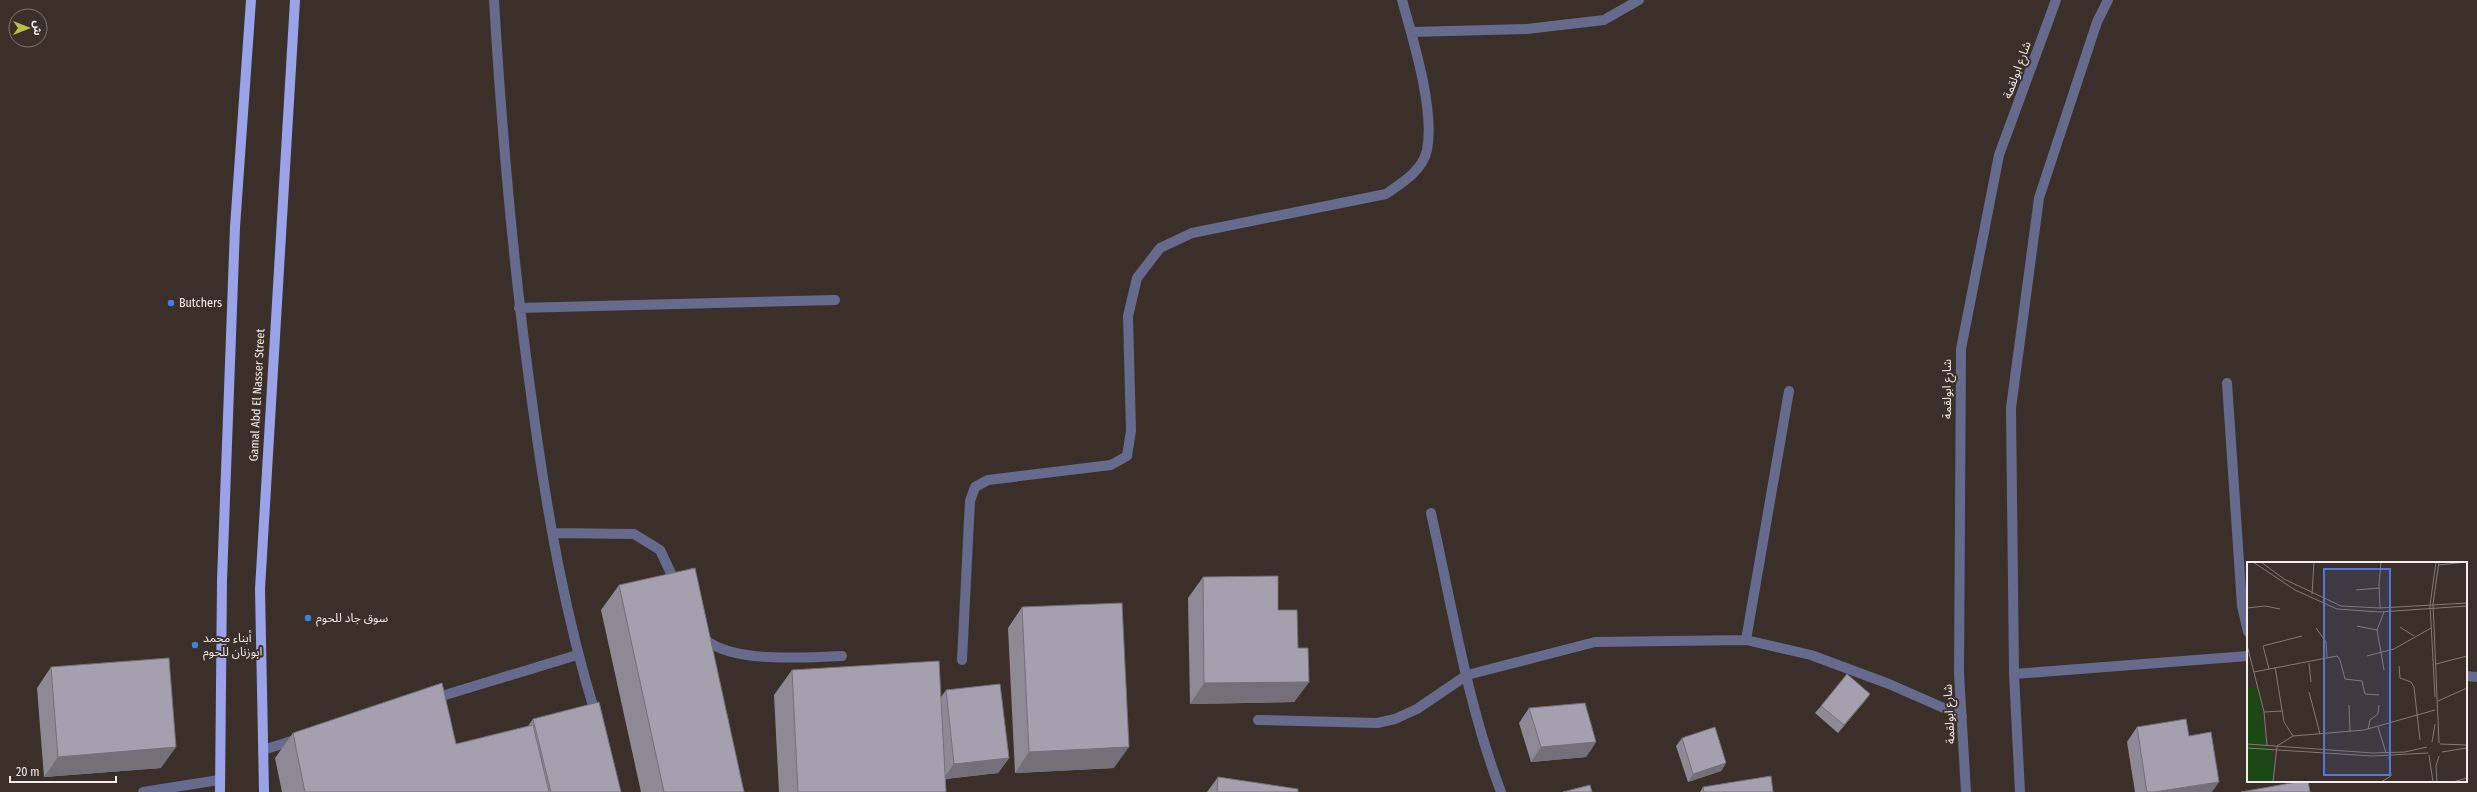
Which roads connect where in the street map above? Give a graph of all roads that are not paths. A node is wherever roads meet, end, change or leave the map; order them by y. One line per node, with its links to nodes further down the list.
1 (251, 0): 33 (main road)
2 (295, 0): 32 (main road, Gamal Abd El Nasser Street)
3 (494, 0): 10 (street)
4 (1402, 0): 8 (street)
5 (1639, 0): 8 (street)
6 (2056, 0): 28 (street, شارع ابولقمة)
7 (2108, 0): 23 (street)
8 (1411, 32): 22 (street)
9 (835, 300): 10 (street)
10 (518, 308): 14 (street)
11 (2227, 383): 17 (street)
12 (1789, 391): 18 (street)
13 (1431, 513): 24 (street)
14 (553, 533): 15 (street); 19 (street)
15 (680, 593)
16 (694, 622): 20 (street)
17 (2247, 628)
18 (1746, 640): 24 (street); 28 (street)
19 (577, 655): 27 (street); 30 (street)
20 (842, 656)
21 (2247, 656): 23 (street)
22 (962, 660)
23 (2014, 674): 39 (street)
24 (1467, 675): 29 (street); 37 (street)
25 (2467, 676): 26 (street)
26 (2477, 677)
27 (420, 702)
28 (1962, 716): 38 (street, شارع ابولقمة)
29 (1258, 720)
30 (599, 723)
31 (308, 736): 32 (street)
32 (263, 750): 36 (main road, Gamal Abd El Nasser Street)
33 (219, 780): 34 (street); 35 (main road)
34 (143, 792)
35 (220, 792)
36 (264, 792)
37 (1501, 792)
38 (1966, 792)
39 (2020, 792)

